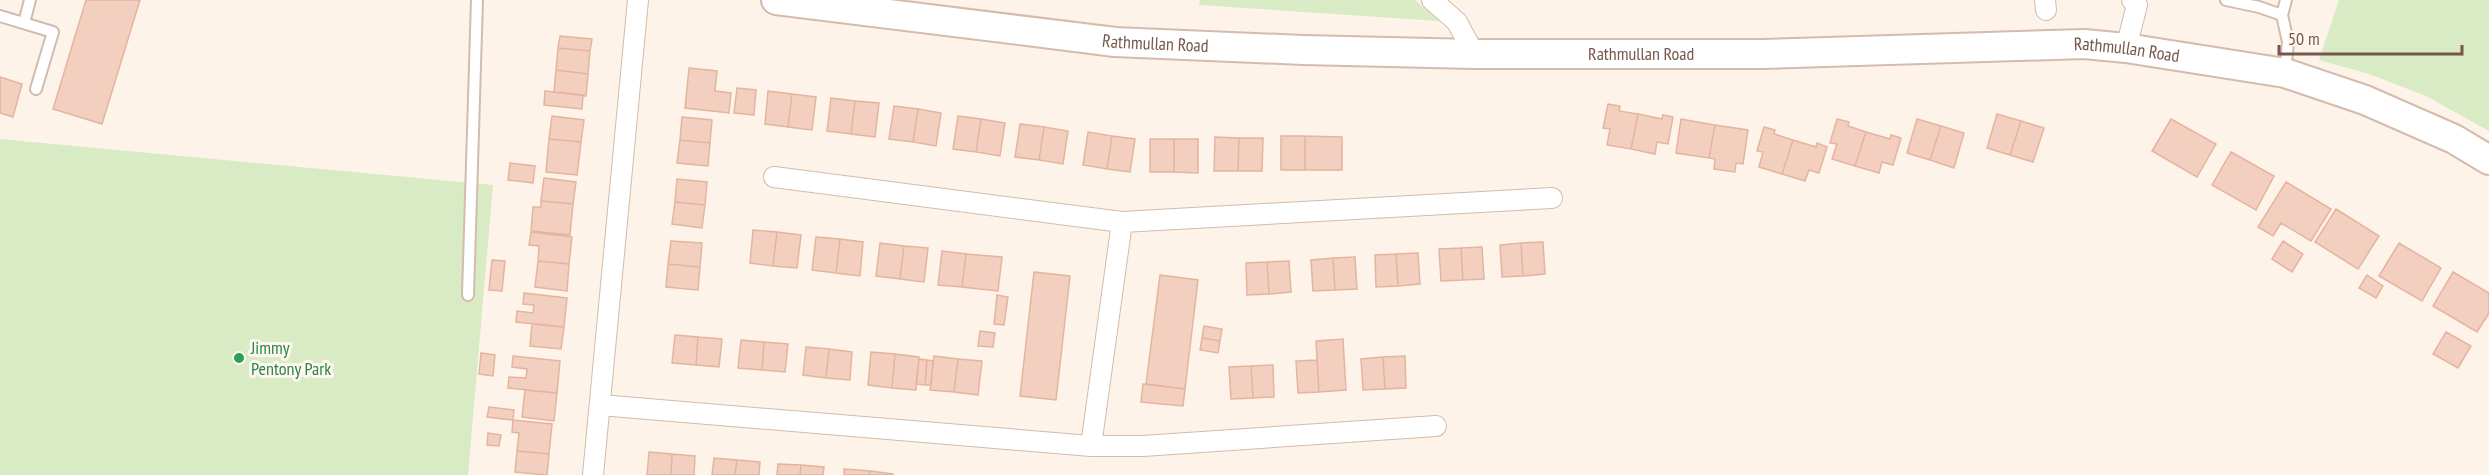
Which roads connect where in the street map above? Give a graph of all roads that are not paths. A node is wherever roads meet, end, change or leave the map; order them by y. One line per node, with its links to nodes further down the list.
1 (30, 0): 11 (lane)
2 (477, 0): 20 (lane)
3 (638, 0): 21 (street)
4 (776, 0): 13 (street, Rathmullan Road)
5 (1432, 0): 13 (street)
6 (2132, 0): 12 (street)
7 (2226, 0): 9 (lane)
8 (2286, 0): 9 (lane)
9 (2282, 15): 14 (lane)
10 (0, 16): 11 (lane)
11 (24, 23): 15 (lane)
12 (2126, 48): 13 (street, Rathmullan Road); 14 (street, Rathmullan Road)
13 (1474, 54)
14 (2285, 73): 16 (street, Rathmullan Road)
15 (36, 88)
16 (2489, 160)
17 (774, 177): 19 (street)
18 (1552, 198): 19 (street)
19 (1122, 222): 23 (street)
20 (468, 295)
21 (600, 405): 23 (street); 24 (street)
22 (1436, 426): 23 (street)
23 (1091, 446)
24 (593, 475)

